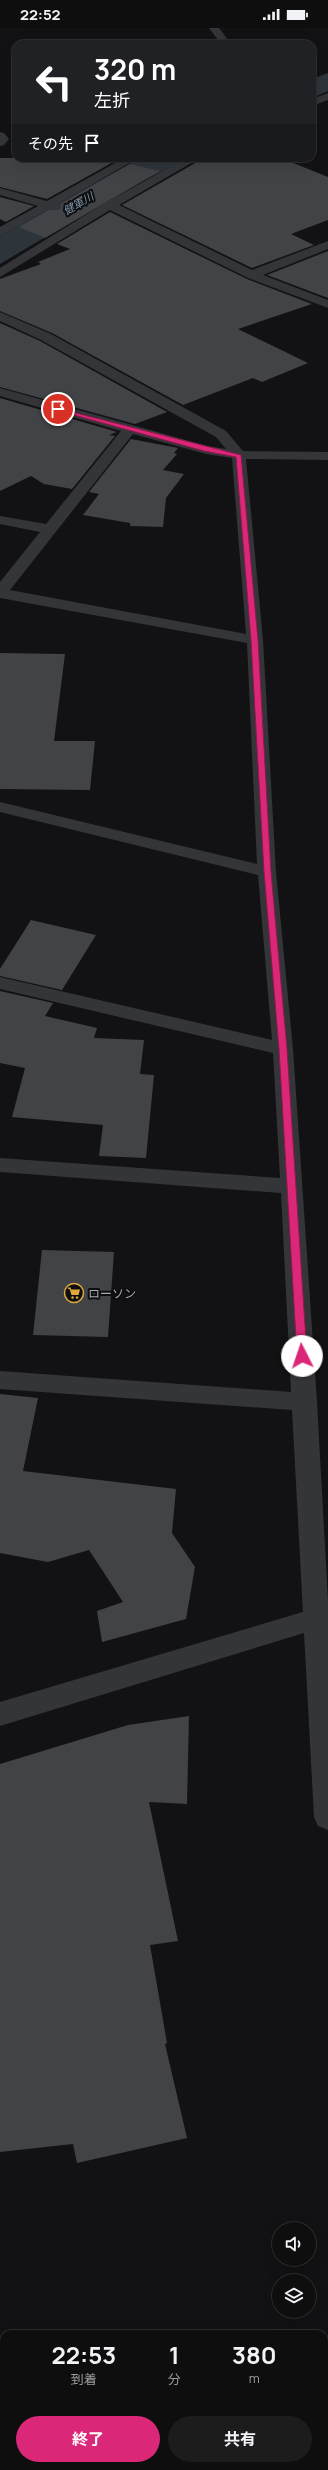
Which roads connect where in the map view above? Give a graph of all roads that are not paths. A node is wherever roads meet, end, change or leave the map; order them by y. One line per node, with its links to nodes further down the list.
1 (214, 28): 2 (street)
2 (223, 40)
3 (328, 96): 4 (street)
4 (316, 100)
5 (316, 104): 6 (street)
6 (328, 110)
7 (0, 135): 8 (street)
8 (0, 143)
9 (125, 162): 13 (street)
10 (187, 162): 12 (street)
11 (1, 193): 13 (street)
12 (109, 205): 14 (street); 18 (street)
13 (50, 206): 14 (street); 15 (street)
14 (89, 216): 17 (street)
15 (0, 232)
16 (328, 245): 18 (street)
17 (0, 273)
18 (252, 275): 19 (street)
19 (328, 304)
20 (0, 316): 23 (street)
21 (0, 392): 22 (street)
22 (130, 429): 23 (street); 26 (street)
23 (238, 455): 24 (street); 28 (street)
24 (328, 456)
25 (0, 520): 26 (street)
26 (49, 529): 27 (street)
27 (0, 593): 28 (street)
28 (255, 640): 30 (street)
29 (0, 807): 30 (street)
30 (267, 872): 32 (street)
31 (0, 983): 32 (street)
32 (283, 1049): 34 (street)
33 (0, 1165): 34 (street)
34 (291, 1186): 36 (street)
35 (0, 1380): 36 (street)
36 (305, 1402): 37 (street)
37 (315, 1619): 38 (street); 39 (street)
38 (0, 1714)
39 (328, 1817)

